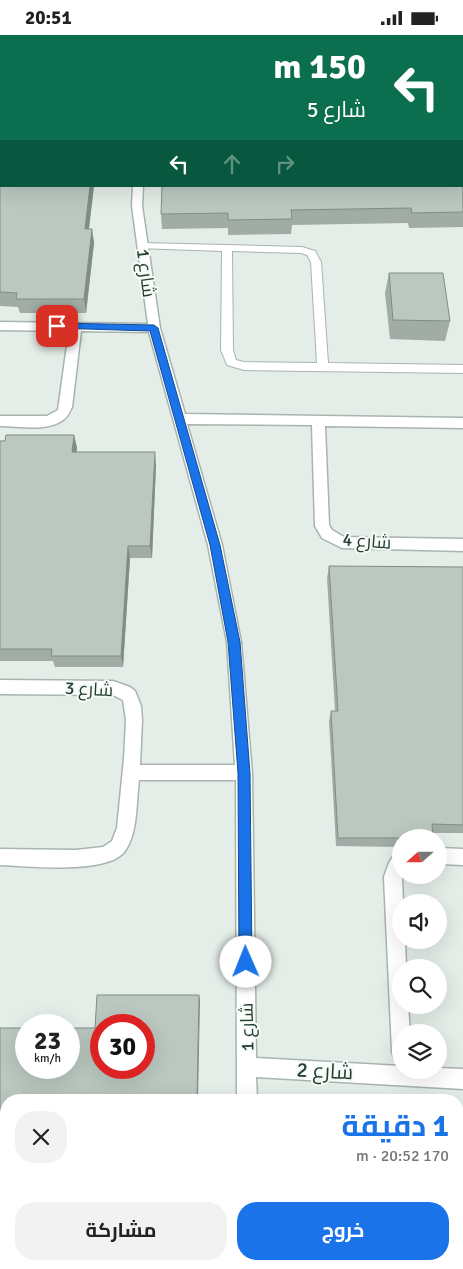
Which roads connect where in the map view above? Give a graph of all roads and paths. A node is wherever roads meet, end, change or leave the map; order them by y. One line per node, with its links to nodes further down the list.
1 (138, 187): 2 (street, شارع 1)
2 (142, 246): 3 (lane); 6 (street, شارع 1)
3 (227, 248): 7 (lane); 7 (lane)
4 (0, 326): 5 (street)
5 (76, 326): 6 (street); 10 (street)
6 (154, 328): 9 (street, شارع 1)
7 (323, 367): 8 (lane)
8 (463, 369)
9 (180, 419): 11 (street); 16 (street, شارع 1)
10 (0, 421)
11 (318, 421): 12 (street); 13 (street, شارع 4)
12 (463, 423)
13 (463, 545)
14 (0, 687): 15 (street, شارع 3)
15 (131, 772): 16 (street); 18 (street, شارع 3)
16 (244, 773): 22 (street, شارع 1)
17 (448, 856): 19 (street)
18 (0, 857)
19 (463, 857)
20 (393, 884): 21 (street)
21 (400, 1024)
22 (248, 1067): 23 (street, شارع 2); 26 (street, شارع 1)
23 (392, 1073)
24 (447, 1077): 25 (street, شارع 2)
25 (463, 1079)
26 (247, 1094)

